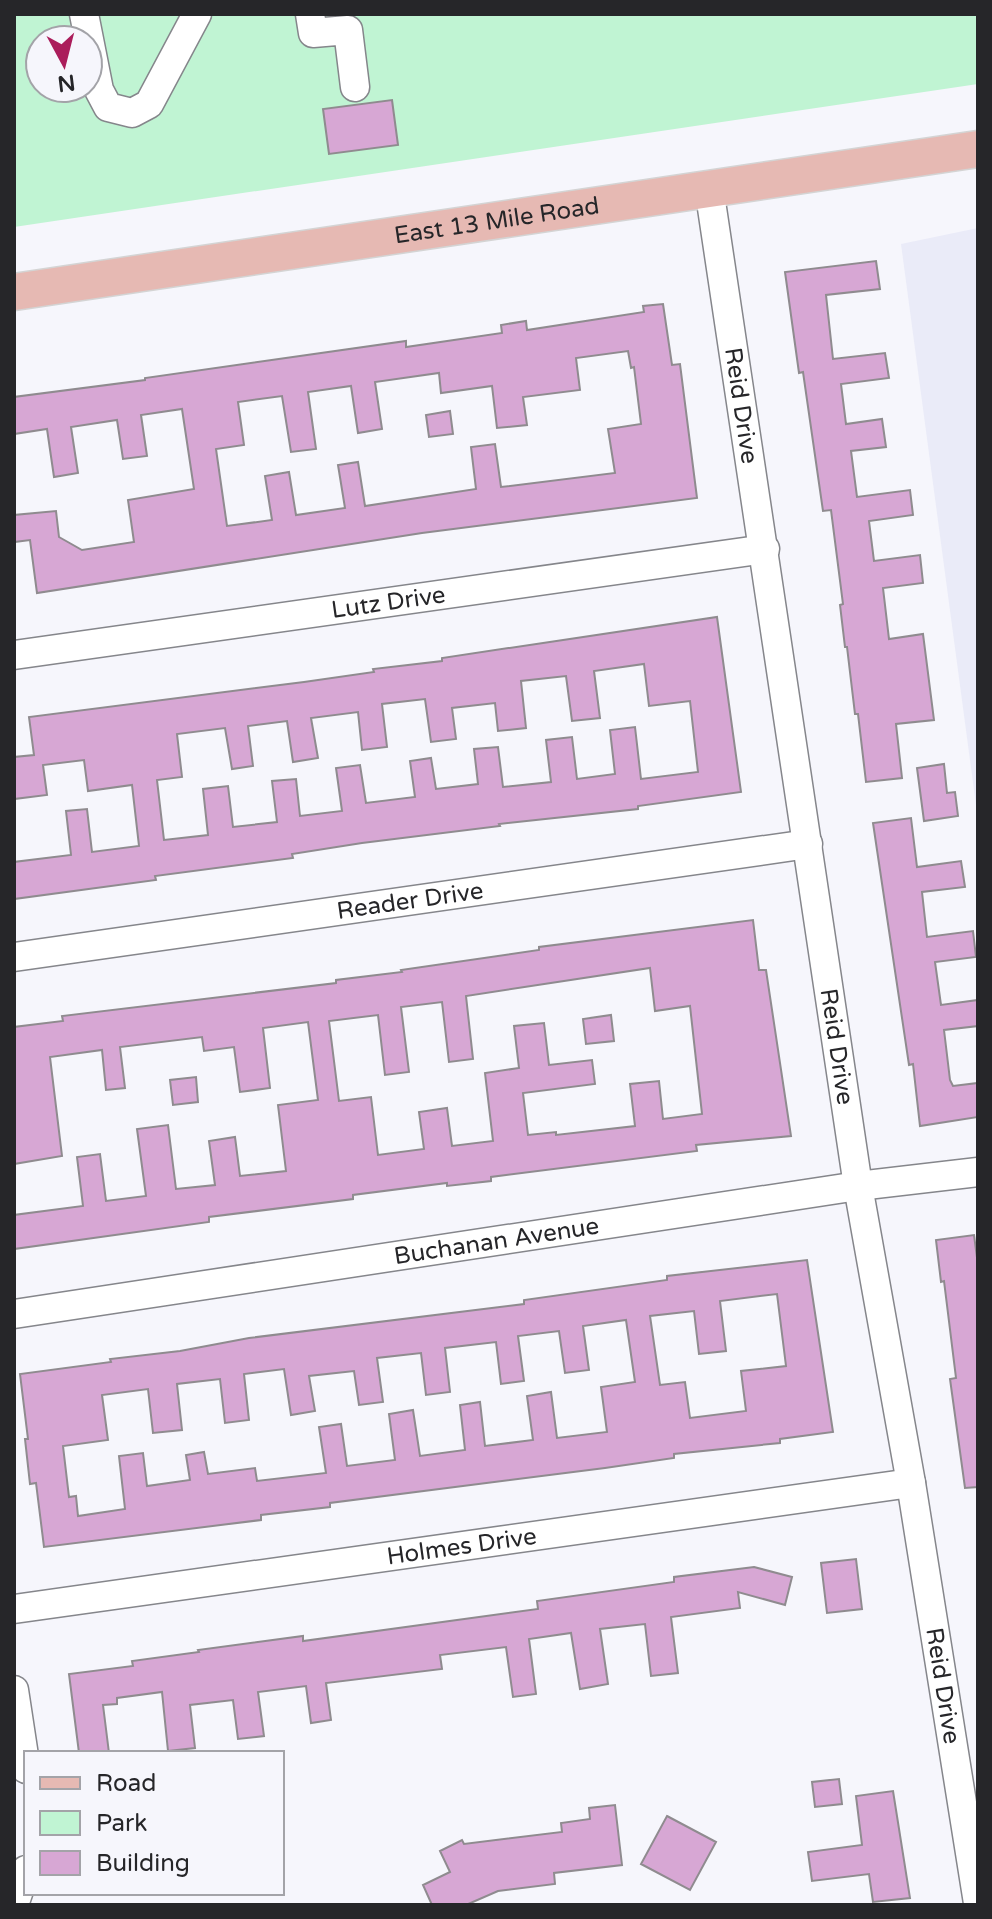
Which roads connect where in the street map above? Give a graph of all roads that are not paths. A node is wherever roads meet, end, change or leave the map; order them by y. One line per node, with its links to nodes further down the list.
1 (84, 14): 2 (street)
2 (197, 14)
3 (310, 14): 4 (street)
4 (355, 87)
5 (978, 149): 6 (main road, East 13 Mile Road)
6 (709, 188): 7 (main road, East 13 Mile Road); 8 (street, Reid Drive)
7 (14, 292)
8 (765, 549): 9 (street, Lutz Drive); 10 (street, Reid Drive)
9 (14, 655)
10 (808, 844): 11 (street, Reader Drive); 13 (street, Reid Drive)
11 (14, 957)
12 (978, 1172): 13 (street, Buchanan Avenue)
13 (858, 1186): 14 (street, Buchanan Avenue); 15 (street, Reid Drive)
14 (14, 1314)
15 (911, 1483): 16 (street, Holmes Drive); 20 (street, Reid Drive)
16 (14, 1609)
17 (14, 1690): 18 (street)
18 (24, 1756)
19 (24, 1876): 21 (street)
20 (978, 1903)
21 (14, 1905)

